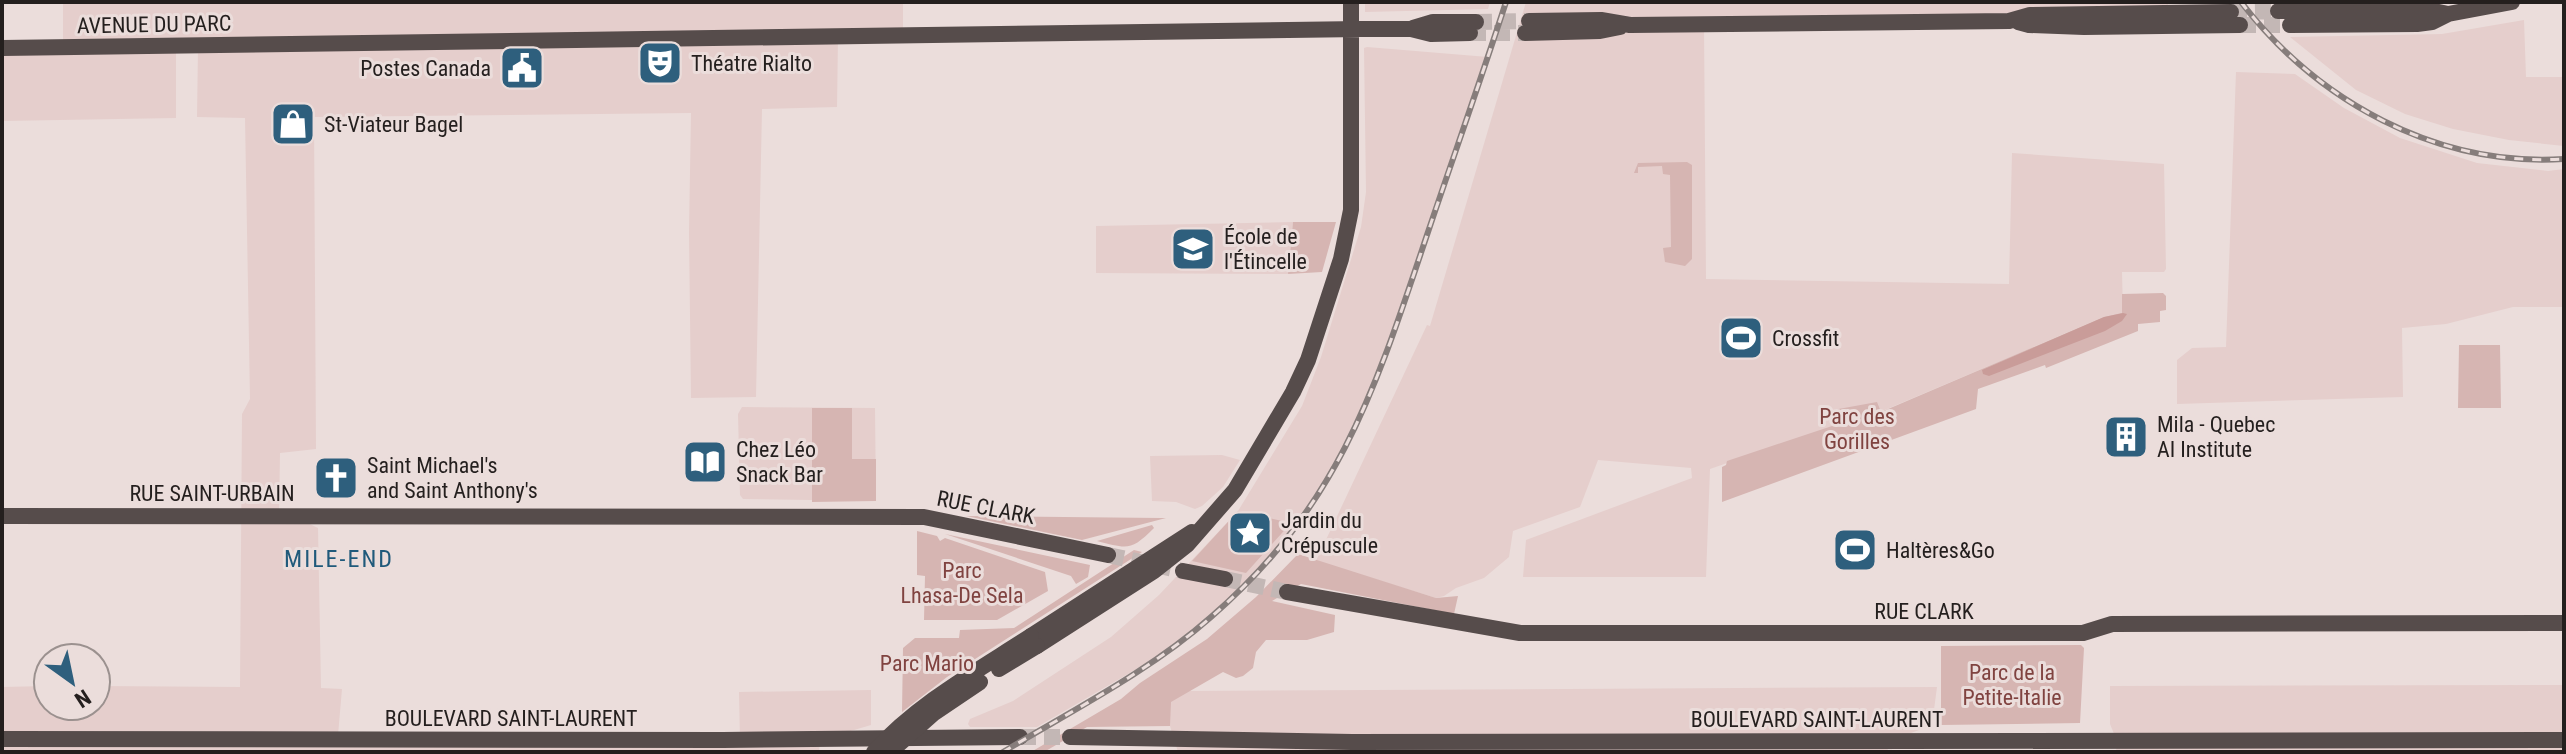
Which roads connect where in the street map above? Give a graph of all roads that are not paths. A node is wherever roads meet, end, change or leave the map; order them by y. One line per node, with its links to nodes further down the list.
1 (1351, 2): 9 (main road)
2 (2512, 2): 4 (main road)
3 (2278, 11): 4 (main road)
4 (2448, 14): 6 (main road)
5 (2235, 18): 7 (main road)
6 (2290, 25)
7 (1527, 27)
8 (1473, 28): 9 (main road, AVENUE DU PARC)
9 (1351, 29): 10 (main road, AVENUE DU PARC); 18 (main road)
10 (2, 48)
11 (854, 515): 12 (main road, RUE SAINT-URBAIN); 13 (main road, RUE CLARK)
12 (2, 516)
13 (1108, 555)
14 (1183, 571): 15 (main road)
15 (1225, 579)
16 (1287, 592): 17 (main road, RUE CLARK)
17 (2564, 623)
18 (1034, 641): 23 (main road, bridge); 24 (main road, bridge)
19 (1020, 737): 21 (main road, BOULEVARD SAINT-LAURENT)
20 (1070, 737): 22 (main road, BOULEVARD SAINT-LAURENT)
21 (2, 739)
22 (2564, 740)
23 (874, 752)
24 (890, 752)

